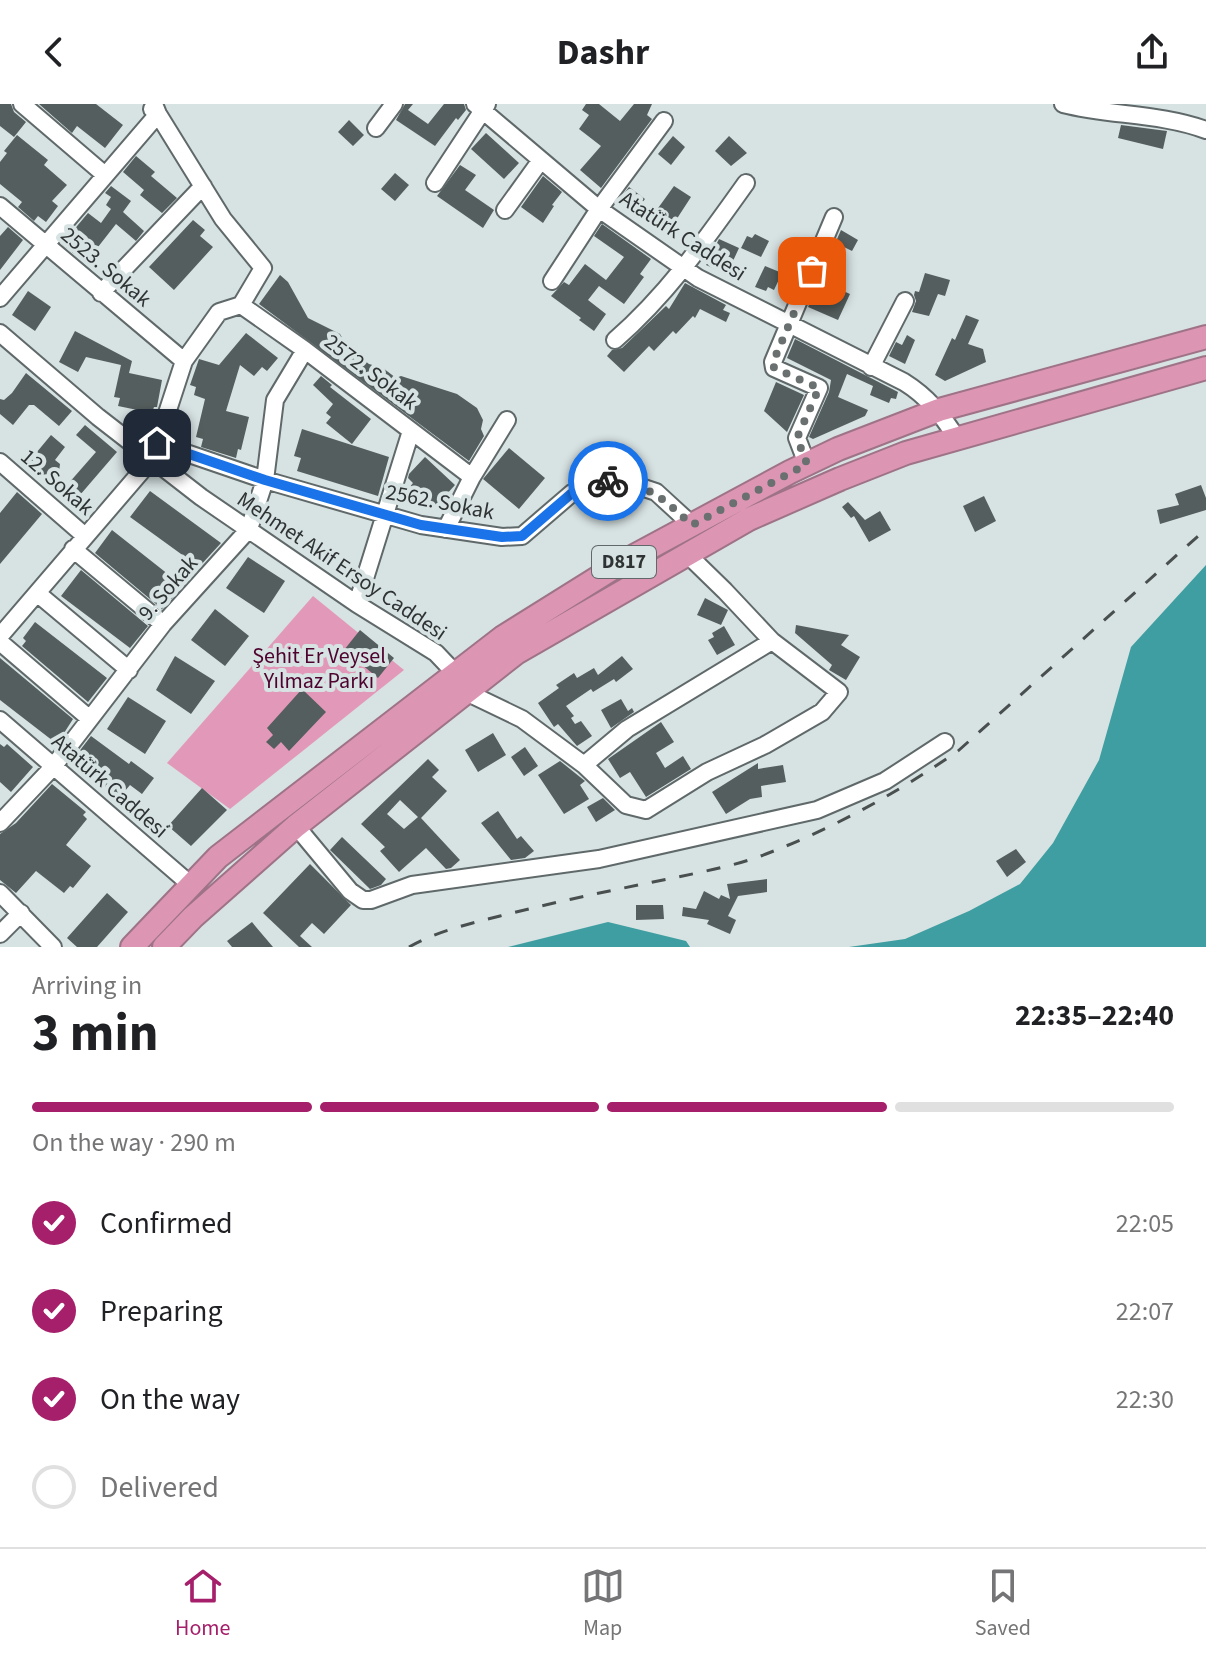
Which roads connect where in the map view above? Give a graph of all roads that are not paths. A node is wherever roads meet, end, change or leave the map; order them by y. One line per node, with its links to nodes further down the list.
1 (22, 104): 10 (street)
2 (394, 104): 7 (street)
3 (1063, 104): 8 (street)
4 (482, 106): 9 (street, Atatürk Caddesi); 11 (street)
5 (153, 107): 10 (street); 13 (street)
6 (664, 121): 15 (street)
7 (376, 128)
8 (1206, 130)
9 (541, 160): 15 (street, Atatürk Caddesi); 16 (street)
10 (105, 175): 18 (street)
11 (435, 183)
12 (746, 183): 19 (street)
13 (203, 186): 21 (street); 24 (street)
14 (0, 206): 18 (street, 2523. Sokak)
15 (599, 209): 19 (street, Atatürk Caddesi); 20 (street)
16 (505, 210)
17 (834, 217): 25 (street)
18 (45, 244): 21 (street, 2523. Sokak); 22 (street)
19 (685, 269): 25 (street, Atatürk Caddesi); 28 (street)
20 (552, 281)
21 (101, 293): 30 (street, 2523. Sokak)
22 (0, 298)
23 (905, 301): 31 (street)
24 (241, 305): 29 (street, 2572. Sokak); 30 (street)
25 (790, 325): 31 (street, Atatürk Caddesi); 39 (street)
26 (0, 333): 37 (street, Mehmet Akif Ersoy Caddesi)
27 (1206, 337): 33 (highway, D817)
28 (615, 340)
29 (305, 350): 35 (street, 2572. Sokak); 41 (street, 9. Sokak)
30 (184, 361): 37 (street)
31 (871, 367): 33 (street, Atatürk Caddesi)
32 (1206, 368): 36 (highway, D817)
33 (939, 410): 36 (street, Atatürk Caddesi); 39 (highway, D817)
34 (507, 420): 40 (street)
35 (411, 431): 40 (street, 2572. Sokak); 42 (street)
36 (956, 437): 48 (highway, D817)
37 (154, 451): 41 (street, 2562. Sokak); 44 (street, Mehmet Akif Ersoy Caddesi); 46 (street)
38 (0, 462): 46 (street, 12. Sokak)
39 (807, 464): 43 (highway, D817)
40 (472, 477): 45 (street)
41 (265, 480): 42 (street, 2562. Sokak); 44 (street, 9. Sokak)
42 (387, 515): 45 (street, 2562. Sokak); 50 (street)
43 (692, 525): 45 (street, 2562. Sokak); 56 (highway, D817)
44 (249, 529): 50 (street, Mehmet Akif Ersoy Caddesi); 51 (street, 9. Sokak)
45 (446, 529)
46 (85, 536): 47 (street)
47 (73, 549): 49 (street); 51 (street)
48 (687, 554): 53 (street); 56 (highway, D817)
49 (37, 593): 52 (street); 55 (street)
50 (357, 604): 56 (street, Mehmet Akif Ersoy Caddesi)
51 (163, 624): 55 (street, 9. Sokak)
52 (3, 626)
53 (772, 641): 60 (street); 60 (street, Mehmet Akif Ersoy Caddesi)
54 (0, 642): 57 (street)
55 (129, 670): 57 (street, 9. Sokak)
56 (460, 682): 60 (street, Mehmet Akif Ersoy Caddesi); 63 (highway, D817); 64 (highway, D817)
57 (90, 719): 61 (street, 9. Sokak)
58 (0, 720): 61 (street, Atatürk Caddesi)
59 (945, 742): 63 (street)
60 (584, 765)
61 (53, 767): 62 (street, 9. Sokak); 64 (street, Atatürk Caddesi)
62 (0, 823)
63 (296, 826): 70 (highway, D817)
64 (191, 885): 69 (highway, D817)
65 (0, 893): 66 (street)
66 (21, 913): 67 (street); 68 (street)
67 (0, 934)
68 (53, 947)
69 (132, 947)
70 (164, 947)

